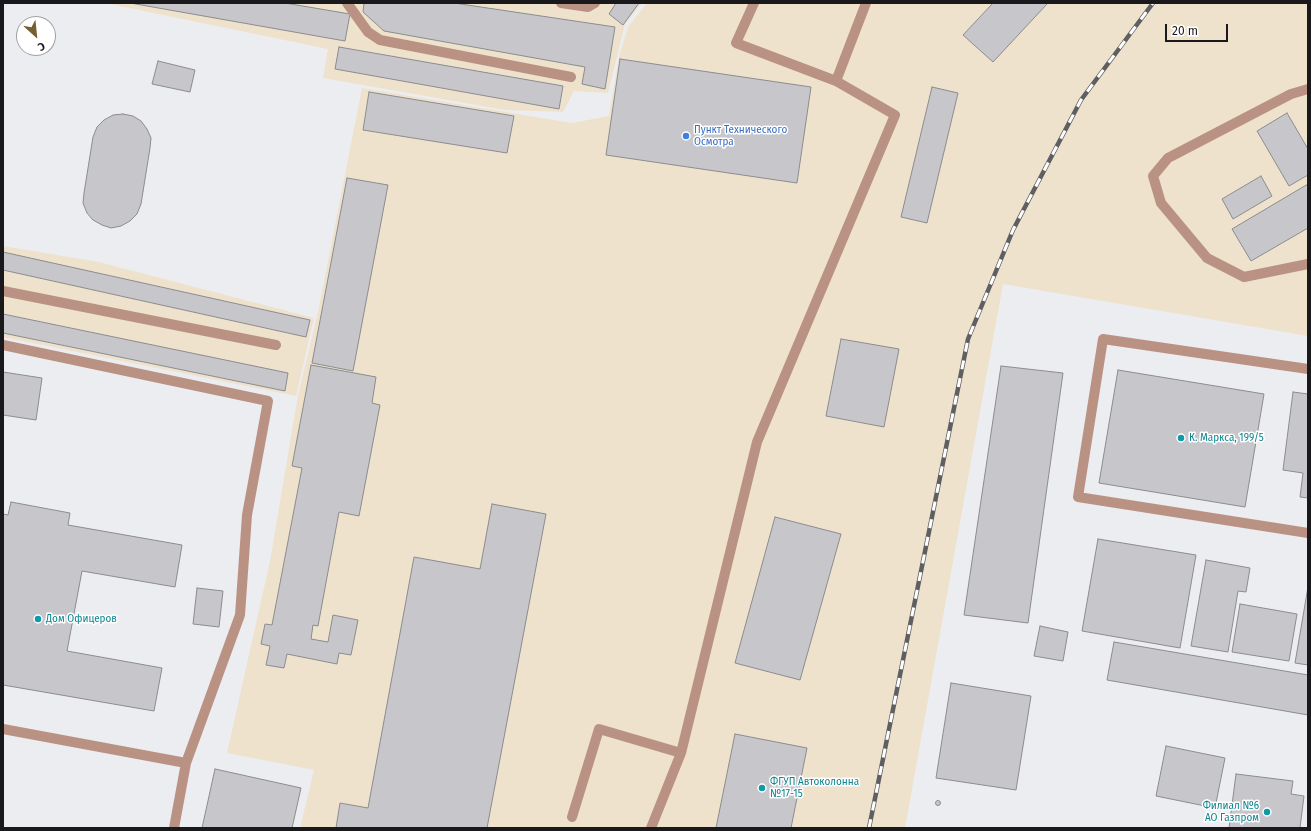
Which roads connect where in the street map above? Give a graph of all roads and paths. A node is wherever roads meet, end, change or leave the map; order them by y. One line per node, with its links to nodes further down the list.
1 (347, 3): 6 (lane)
2 (561, 3): 3 (lane)
3 (595, 3)
4 (754, 3): 7 (lane)
5 (866, 3): 7 (lane)
6 (571, 77)
7 (836, 81): 16 (lane)
8 (1308, 89): 9 (lane)
9 (1308, 264)
10 (3, 291): 12 (lane)
11 (3, 345): 17 (lane)
12 (276, 345)
13 (1308, 369): 14 (lane)
14 (1308, 533)
15 (3, 729): 17 (lane)
16 (681, 753): 18 (lane); 20 (lane)
17 (186, 764): 19 (lane)
18 (572, 817)
19 (174, 828)
20 (652, 828)

